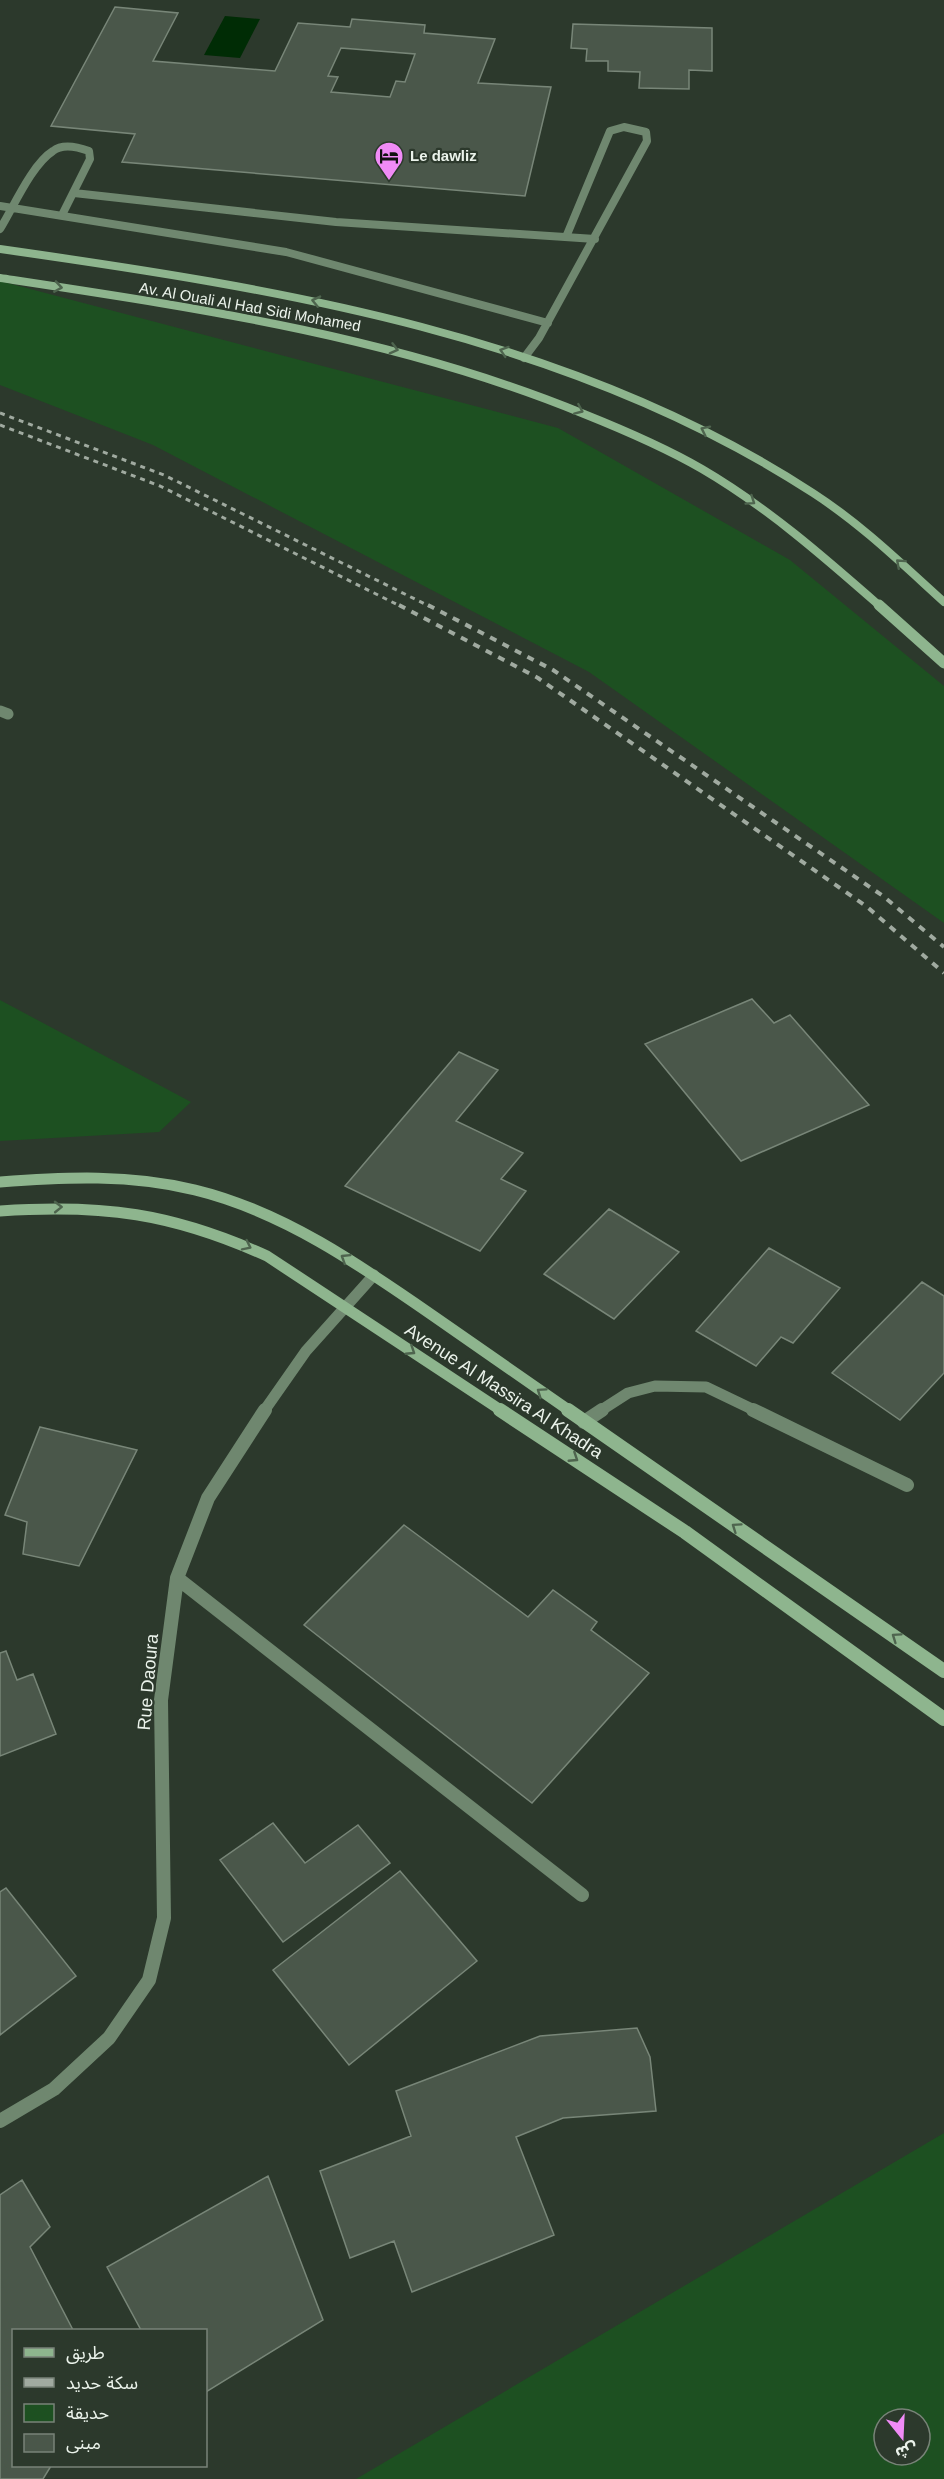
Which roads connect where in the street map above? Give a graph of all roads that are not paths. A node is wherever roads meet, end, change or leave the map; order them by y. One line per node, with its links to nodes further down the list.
1 (74, 193): 3 (street); 4 (street); 6 (street)
2 (0, 206): 3 (street)
3 (14, 208): 4 (street); 5 (street)
4 (62, 215): 10 (street)
5 (0, 229)
6 (566, 237): 7 (street); 7 (street)
7 (595, 239): 10 (street)
8 (0, 249): 11 (street, Av. Al Ouali Al Had Sidi Mohamed, one-way to 8)
9 (0, 278): 13 (street, Av. Al Ouali Al Had Sidi Mohamed, one-way to 13)
10 (548, 323): 11 (street)
11 (524, 358): 12 (street, Av. Al Ouali Al Had Sidi Mohamed, one-way to 11)
12 (944, 602)
13 (944, 663)
14 (0, 1182): 16 (street, Avenue Al Massira Al Khadra, one-way to 14)
15 (0, 1211): 17 (street, Avenue Al Massira Al Khadra, one-way to 17)
16 (374, 1275): 17 (street, Rue Daoura); 18 (street, Avenue Al Massira Al Khadra, one-way to 16)
17 (345, 1307): 20 (street, Rue Daoura); 22 (street, Avenue Al Massira Al Khadra, one-way to 22)
18 (584, 1422): 19 (street); 21 (street, Avenue Al Massira Al Khadra, one-way to 18)
19 (906, 1485)
20 (177, 1578): 23 (street); 24 (street, Rue Daoura)
21 (944, 1671)
22 (944, 1719)
23 (582, 1894)
24 (0, 2121)

